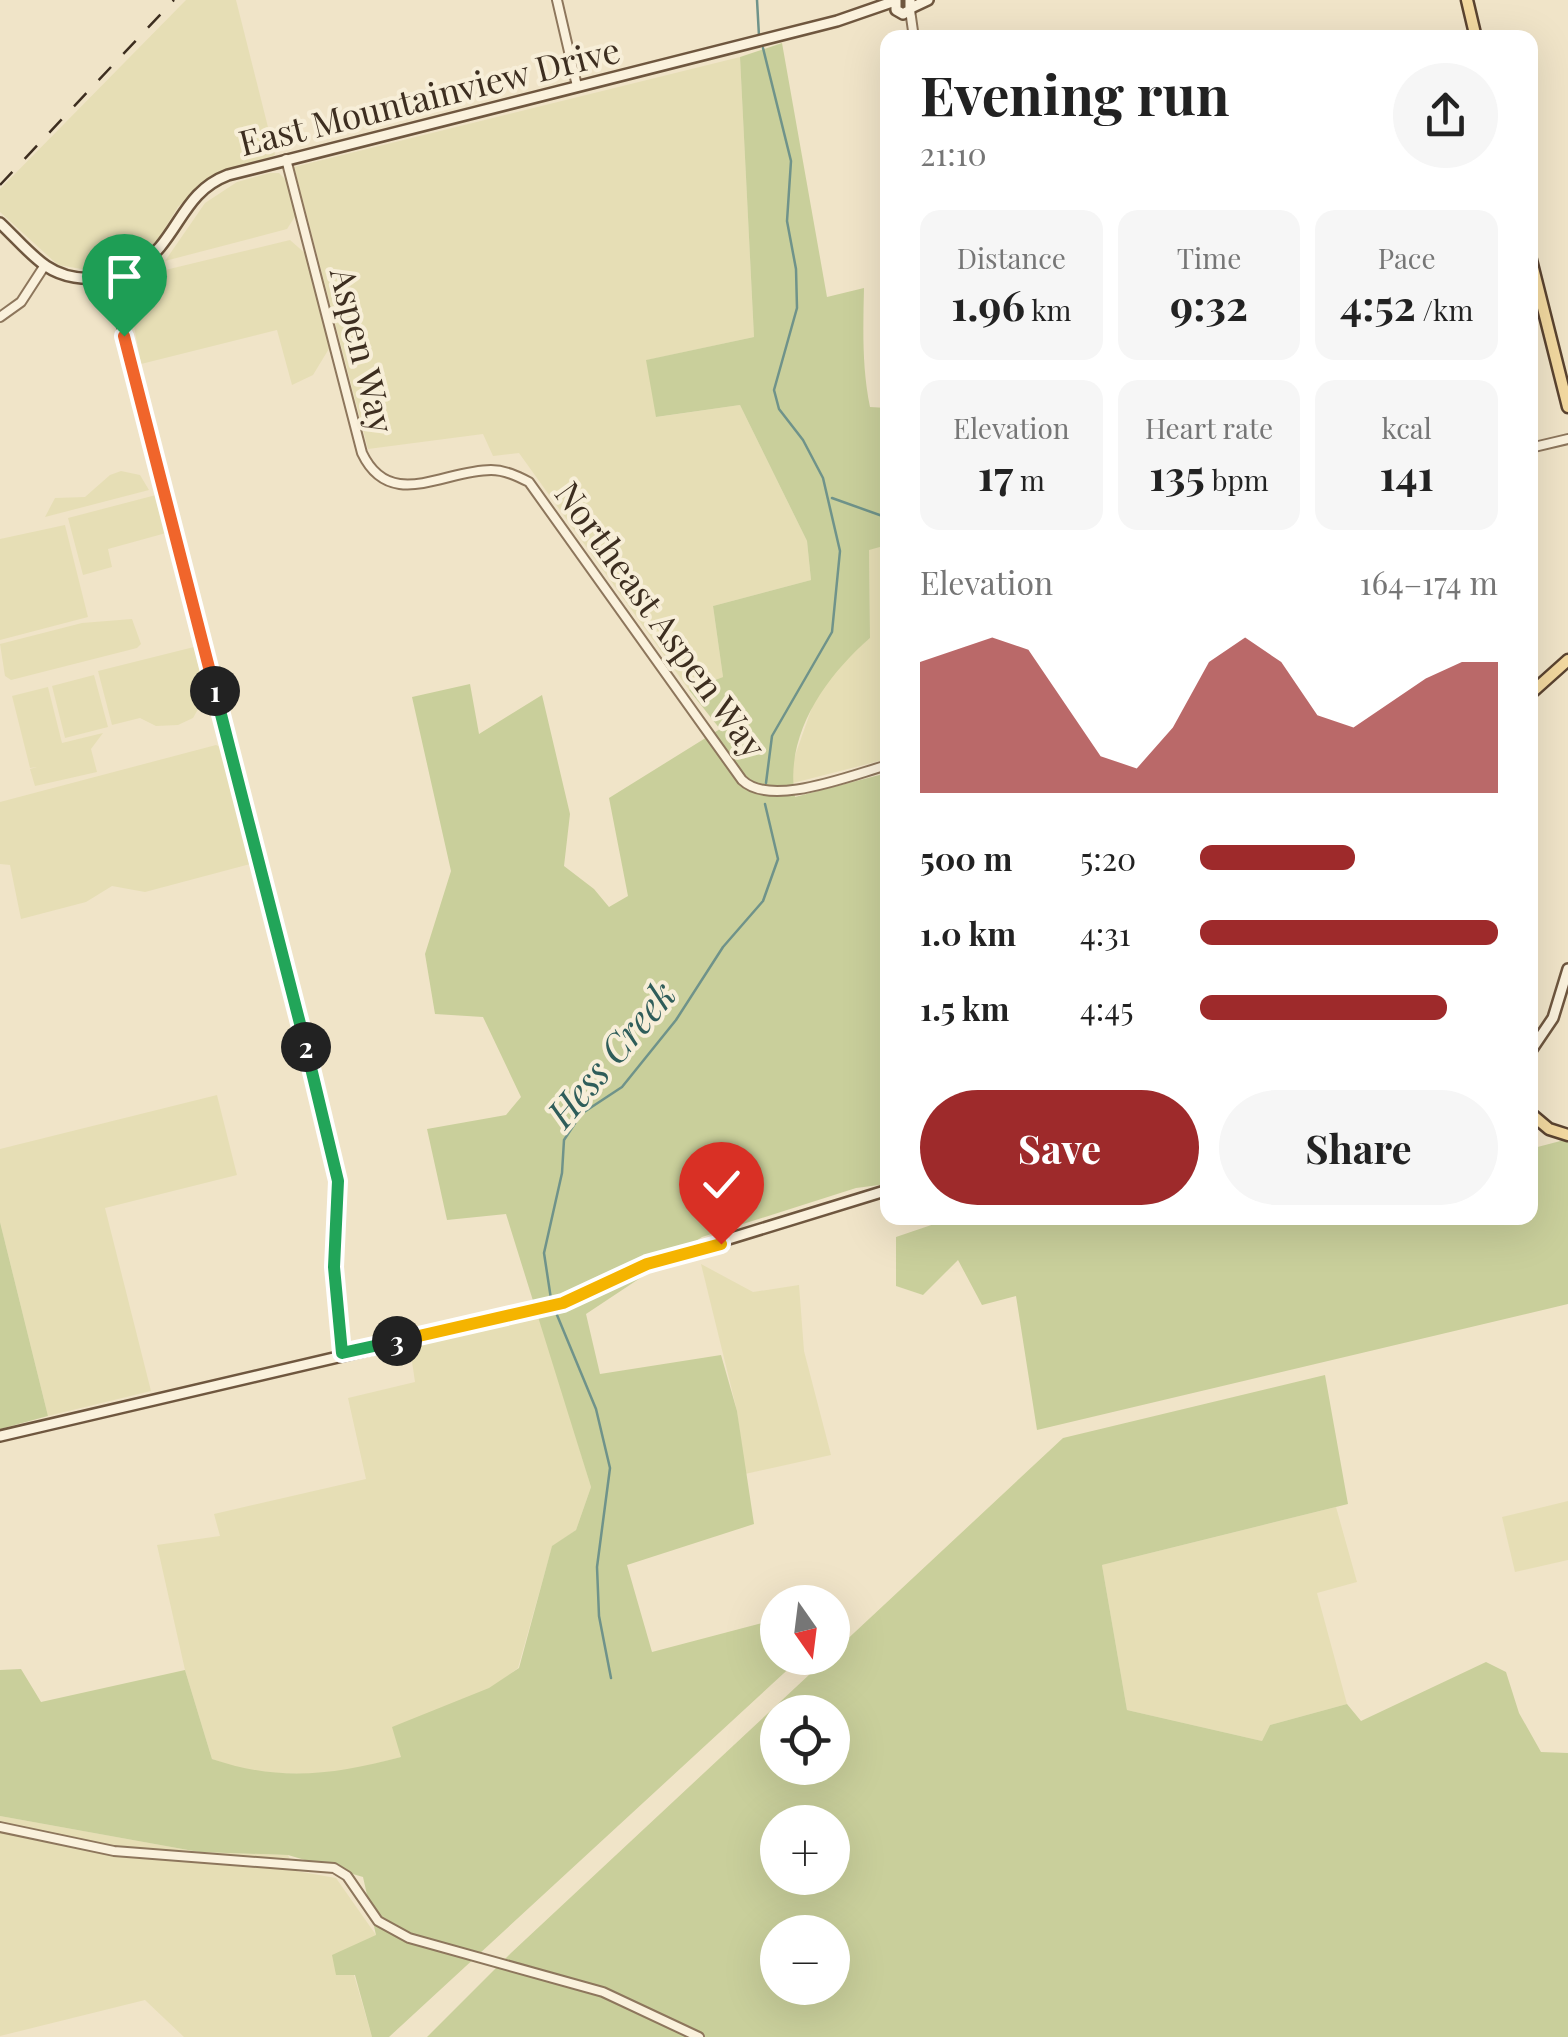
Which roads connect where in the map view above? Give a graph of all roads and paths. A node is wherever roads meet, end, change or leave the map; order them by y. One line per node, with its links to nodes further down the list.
1 (557, 0): 6 (street)
2 (928, 0): 4 (main road, East Mountainview Drive)
3 (1467, 0): 5 (main road)
4 (903, 6): 6 (main road, East Mountainview Drive)
5 (1474, 30)
6 (577, 86): 7 (main road, East Mountainview Drive)
7 (286, 159): 10 (main road, East Mountainview Drive); 16 (street, Aspen Way)
8 (0, 223): 9 (main road)
9 (45, 265): 10 (main road); 12 (street)
10 (109, 276): 25 (street)
11 (1538, 288): 13 (main road)
12 (0, 316)
13 (1568, 407)
14 (1568, 439): 15 (street)
15 (1538, 446)
16 (510, 473): 19 (street, Northeast Aspen Way)
17 (1568, 660): 18 (main road)
18 (1538, 687)
19 (880, 768)
20 (1568, 970): 21 (main road)
21 (1538, 1040)
22 (1538, 1120): 23 (main road)
23 (1568, 1135)
24 (880, 1192): 25 (main road)
25 (342, 1353): 26 (main road)
26 (0, 1436)
27 (0, 1827): 28 (street)
28 (699, 2037)

